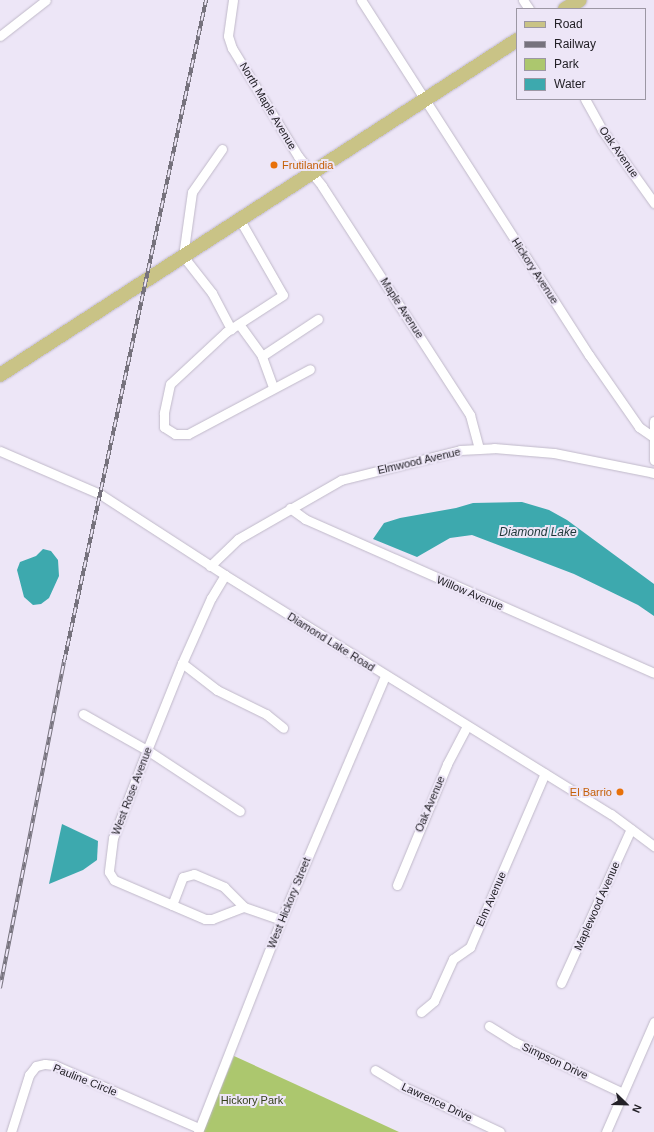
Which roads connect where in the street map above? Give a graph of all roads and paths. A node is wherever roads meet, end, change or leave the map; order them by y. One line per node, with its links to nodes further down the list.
1 (46, 0): 8 (street)
2 (233, 0): 13 (street, North Maple Avenue)
3 (361, 0): 10 (street, Hickory Avenue)
4 (523, 0): 6 (street)
5 (580, 0): 7 (main road)
6 (529, 8)
7 (567, 8)
8 (0, 36)
9 (516, 41): 10 (main road)
10 (424, 100): 13 (main road); 24 (street, Hickory Avenue)
11 (585, 100): 14 (street, Oak Avenue)
12 (222, 149): 16 (street)
13 (313, 173): 15 (main road); 25 (street, Maple Avenue)
14 (654, 203)
15 (240, 220): 16 (main road); 18 (street)
16 (184, 256): 18 (street); 21 (main road)
17 (318, 319): 19 (street)
18 (235, 326): 19 (street); 22 (street)
19 (262, 356): 22 (street)
20 (310, 369): 22 (street)
21 (0, 375)
22 (273, 387)
23 (654, 421): 24 (street)
24 (652, 436): 27 (street)
25 (479, 449): 28 (street, Elmwood Avenue); 29 (street, Elmwood Avenue)
26 (0, 451): 30 (street, Diamond Lake Road)
27 (654, 460)
28 (654, 473)
29 (290, 508): 30 (street, Elmwood Avenue); 33 (street, Willow Avenue)
30 (210, 566): 31 (street, Diamond Lake Road)
31 (224, 575): 32 (street, West Rose Avenue); 34 (street, Diamond Lake Road)
32 (182, 663): 37 (street); 38 (street, West Rose Avenue)
33 (654, 673)
34 (385, 676): 36 (street, Diamond Lake Road); 46 (street, West Hickory Street)
35 (83, 714): 38 (street)
36 (467, 726): 39 (street, Diamond Lake Road); 43 (street, Oak Avenue)
37 (283, 728)
38 (147, 750): 40 (street); 44 (street, West Rose Avenue)
39 (545, 773): 41 (street, Diamond Lake Road); 48 (street, Elm Avenue)
40 (240, 811)
41 (631, 828): 42 (street, Diamond Lake Road); 47 (street, Maplewood Avenue)
42 (654, 846)
43 (397, 885)
44 (172, 905): 45 (street, West Rose Avenue); 45 (street)
45 (244, 907): 46 (street)
46 (281, 920): 53 (street, West Hickory Street)
47 (562, 983)
48 (421, 1012)
49 (654, 1022): 52 (street)
50 (489, 1026): 52 (street, Simpson Drive)
51 (375, 1070): 55 (street, Lawrence Drive)
52 (623, 1093): 56 (street)
53 (199, 1130): 54 (street, Pauline Circle)
54 (10, 1132)
55 (500, 1132)
56 (606, 1132)

